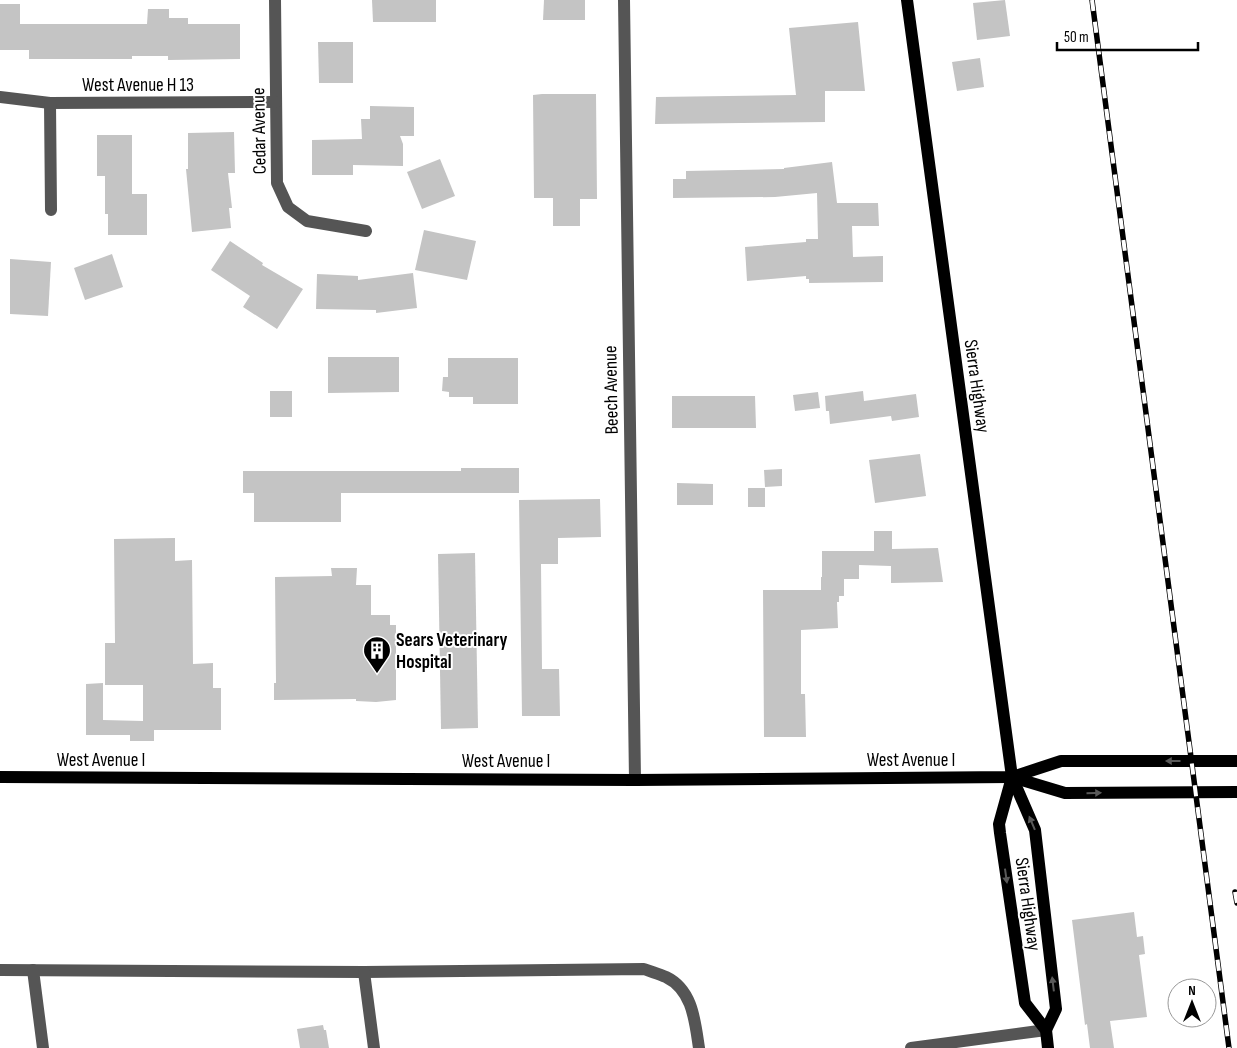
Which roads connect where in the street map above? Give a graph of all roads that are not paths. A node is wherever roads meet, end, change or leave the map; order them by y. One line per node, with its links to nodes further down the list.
1 (275, 0): 5 (street, Cedar Avenue)
2 (624, 0): 12 (street, Beech Avenue)
3 (907, 0): 11 (main road, Sierra Highway)
4 (0, 97): 6 (street, West Avenue H 13)
5 (276, 102): 6 (street, West Avenue H 13); 8 (street, Cedar Avenue)
6 (50, 103): 7 (street)
7 (51, 210)
8 (366, 231)
9 (1237, 761): 11 (main road, West Avenue I, one-way to 11)
10 (0, 777): 12 (main road, West Avenue I)
11 (1012, 777): 12 (main road, West Avenue I); 13 (main road, West Avenue I, one-way to 13); 17 (main road, Sierra Highway, one-way to 11); 17 (main road, Sierra Highway, one-way to 17)
12 (635, 780)
13 (1237, 792)
14 (0, 970): 15 (street)
15 (33, 970): 16 (street); 18 (street)
16 (364, 972): 19 (street); 20 (street)
17 (1046, 1030): 21 (street); 22 (main road, Sierra Highway)
18 (43, 1048)
19 (374, 1048)
20 (699, 1048)
21 (911, 1048)
22 (1048, 1048)

